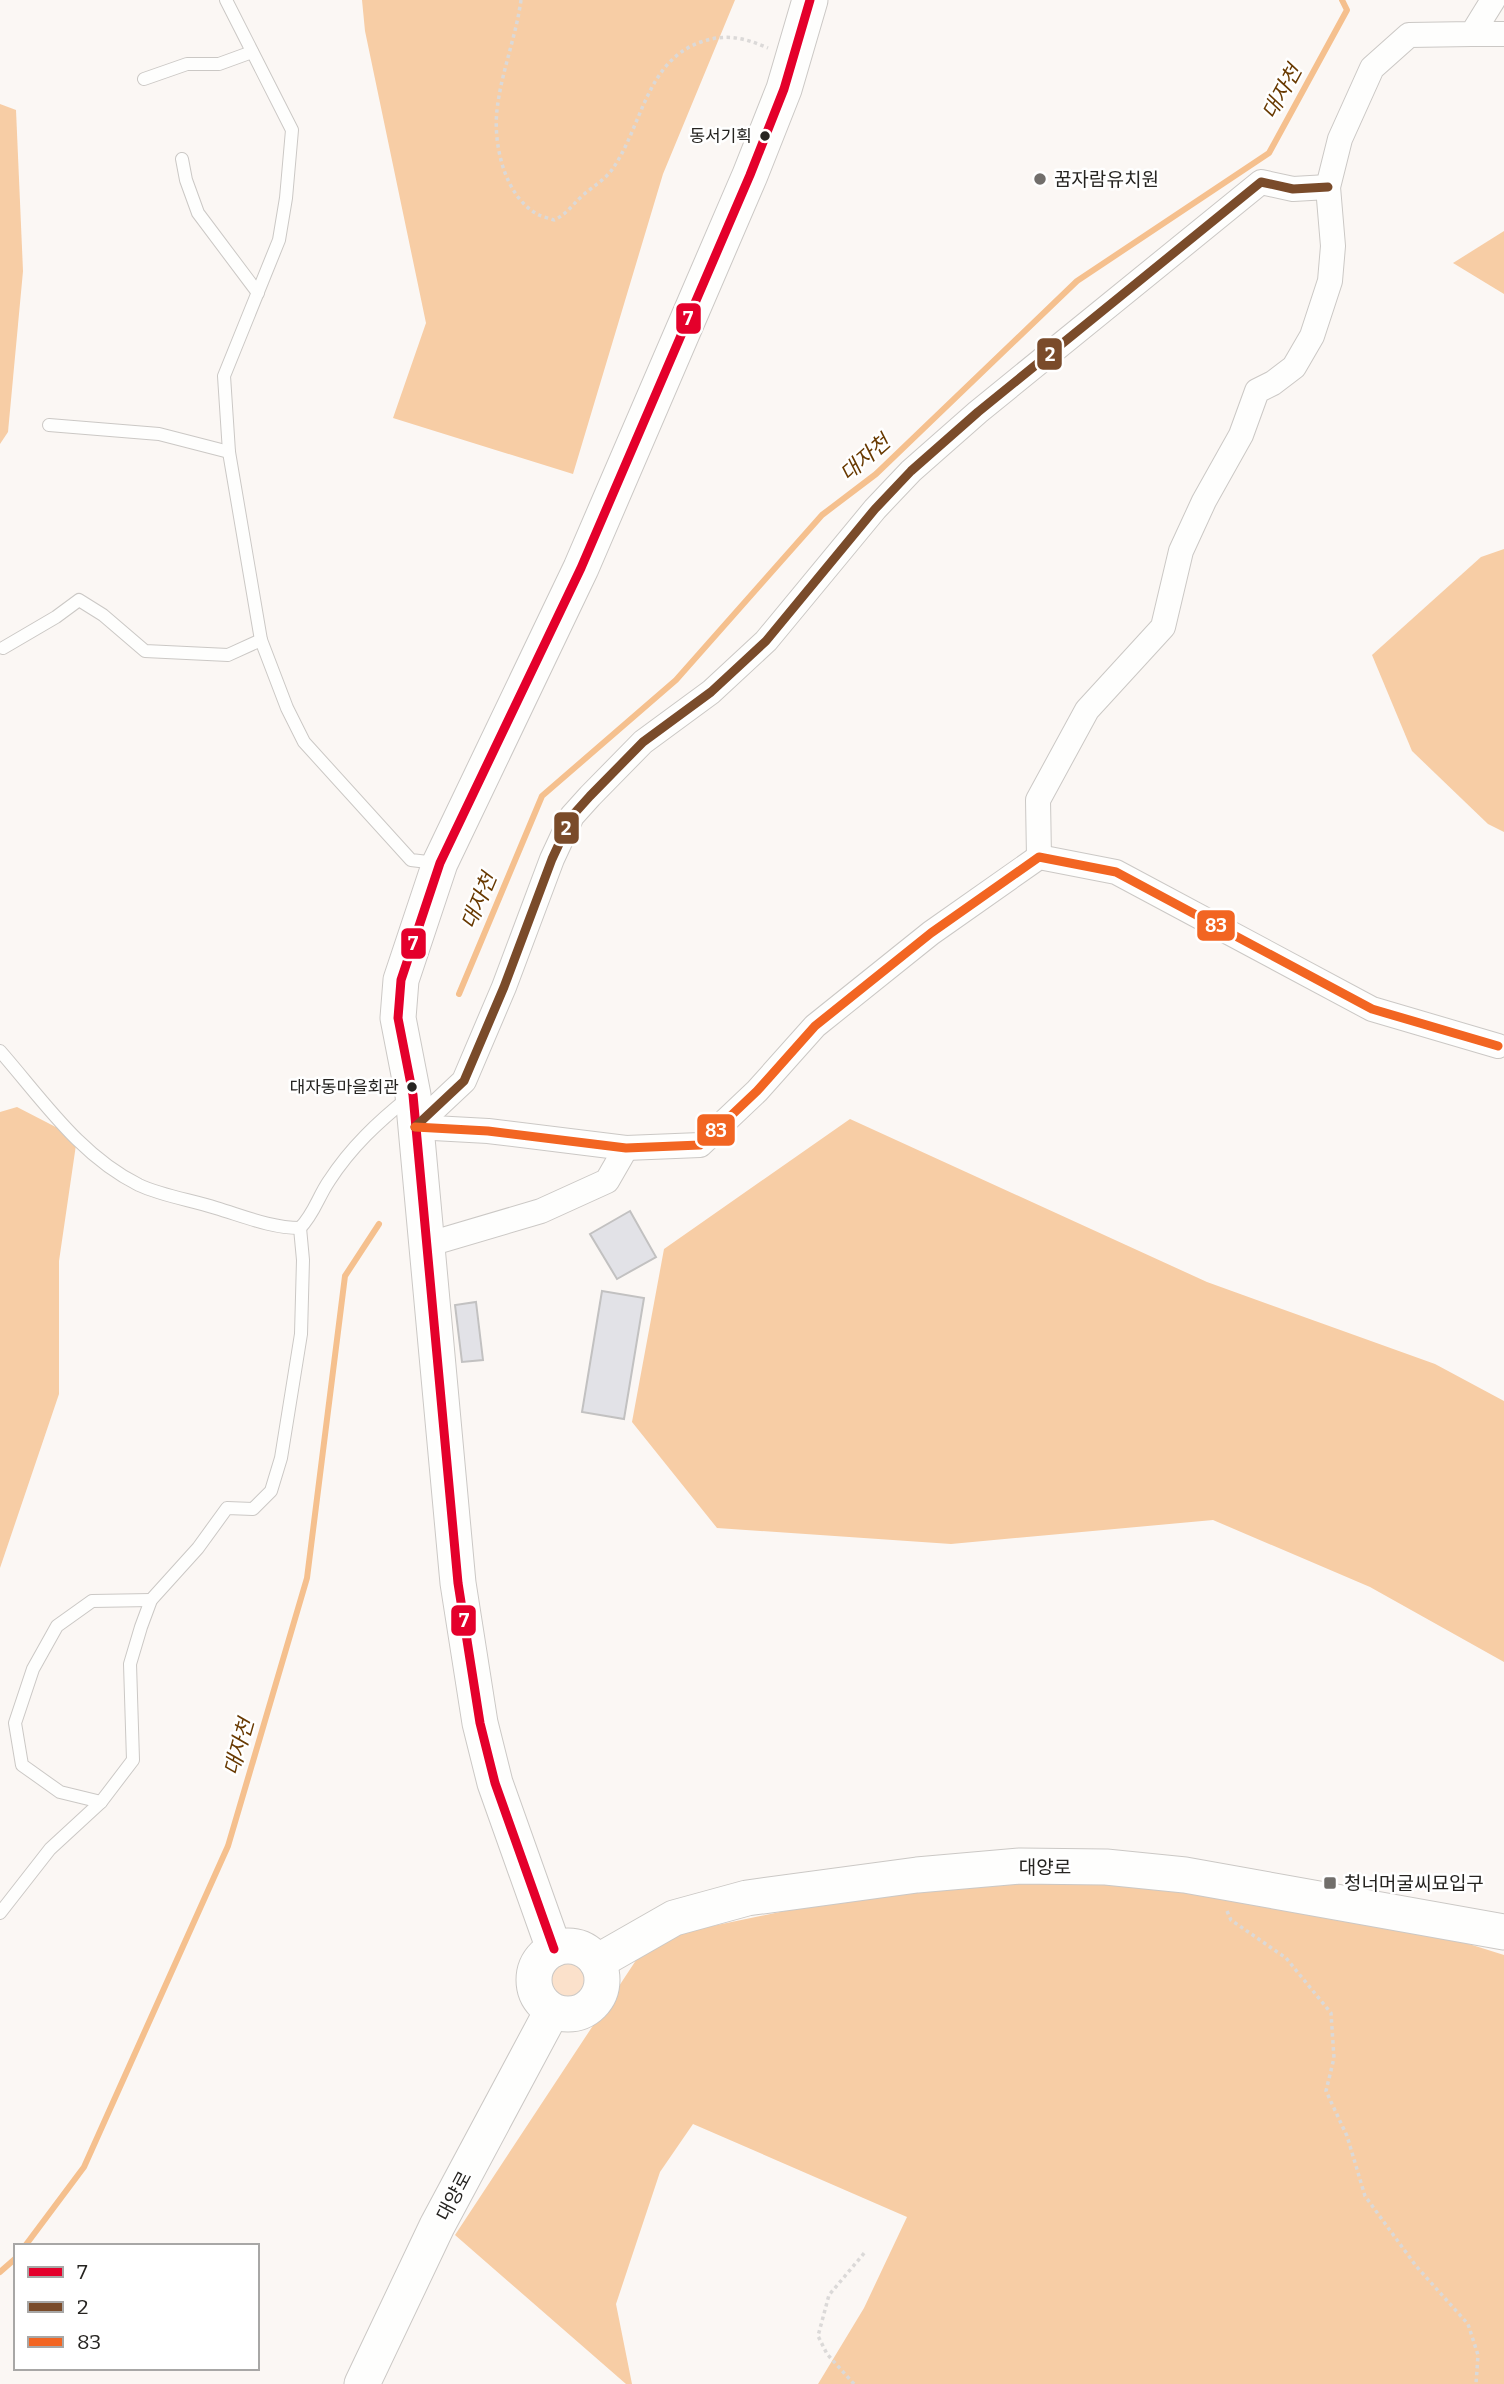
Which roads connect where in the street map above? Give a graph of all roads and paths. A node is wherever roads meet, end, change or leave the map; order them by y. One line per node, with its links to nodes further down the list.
1 (226, 0): 7 (lane)
2 (521, 0): 8 (path)
3 (810, 0): 8 (street)
4 (1493, 0): 5 (street)
5 (1472, 34): 6 (street); 11 (street)
6 (1504, 34)
7 (252, 52): 9 (lane); 12 (lane)
8 (794, 55): 18 (street)
9 (144, 79)
10 (182, 159): 12 (lane)
11 (1328, 187): 17 (street); 21 (street)
12 (258, 293): 14 (lane)
13 (49, 425): 14 (lane)
14 (229, 452): 15 (lane)
15 (261, 640): 16 (lane); 18 (lane)
16 (3, 648)
17 (1039, 857): 19 (street); 22 (street)
18 (440, 863): 21 (street)
19 (1498, 1046)
20 (0, 1051): 23 (lane)
21 (414, 1111): 22 (street); 23 (lane); 24 (street)
22 (626, 1148): 24 (street)
23 (300, 1228): 25 (lane)
24 (426, 1244): 30 (street)
25 (151, 1600): 26 (lane); 26 (lane)
26 (101, 1802): 28 (lane)
27 (1210, 1879): 29 (street, 대양로); 31 (street, 대양로); 36 (path)
28 (0, 1913)
29 (1504, 1932)
30 (554, 1949): 31 (street); 32 (street)
31 (597, 1962): 32 (street)
32 (552, 2011): 34 (street, 대양로)
33 (866, 2251): 35 (path)
34 (362, 2384)
35 (855, 2384)
36 (1476, 2384)

